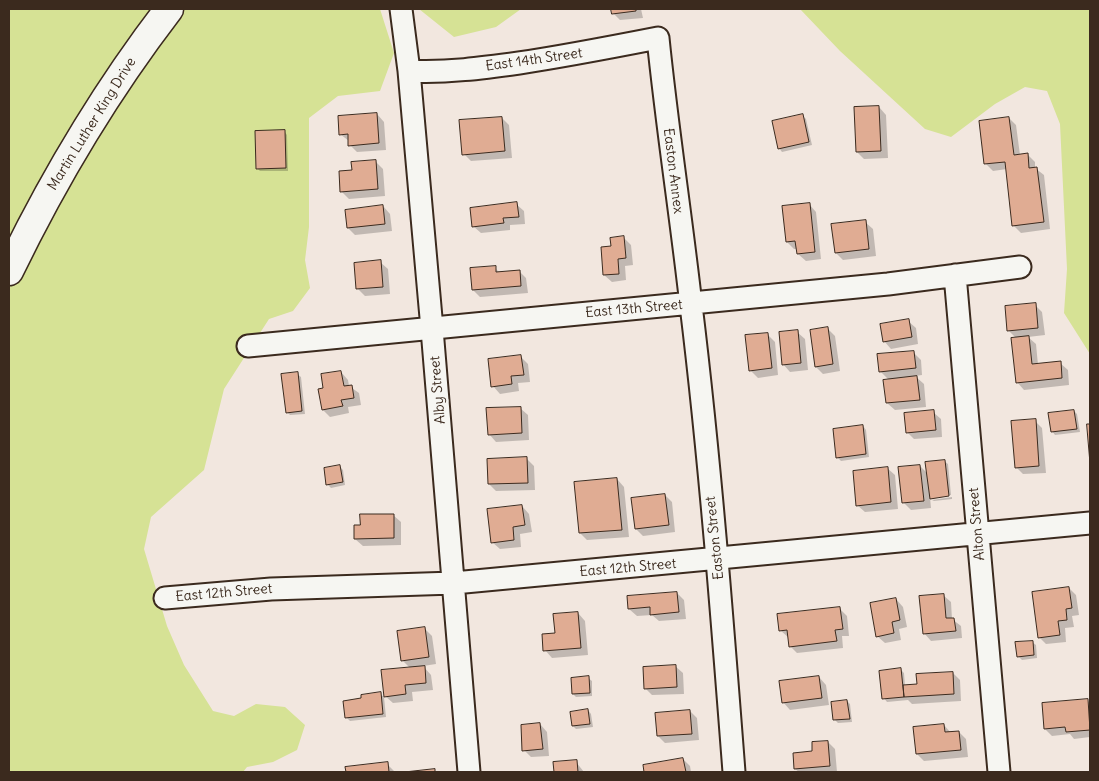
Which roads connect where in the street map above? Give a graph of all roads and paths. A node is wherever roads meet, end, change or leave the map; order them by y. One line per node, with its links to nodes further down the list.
1 (169, 9): 6 (highway, Martin Luther King Drive)
2 (401, 9): 4 (street, Alby Street)
3 (658, 38): 4 (street, East 14th Street); 8 (street, Easton Annex)
4 (410, 71): 9 (street, Alby Street)
5 (1020, 267): 7 (street, East 13th Street)
6 (9, 272)
7 (955, 275): 8 (street, East 13th Street); 12 (street, Alton Street)
8 (691, 304): 9 (street, East 13th Street); 13 (street, Easton Street)
9 (432, 328): 10 (street, East 13th Street); 14 (street, Alby Street)
10 (248, 346)
11 (1090, 523): 12 (street, East 12th Street)
12 (978, 534): 13 (street, East 12th Street); 18 (street, Alton Street)
13 (718, 559): 14 (street, East 12th Street); 17 (street, Easton Street)
14 (454, 583): 15 (street, East 12th Street); 16 (street, Alby Street)
15 (165, 598)
16 (469, 772)
17 (734, 772)
18 (999, 772)

